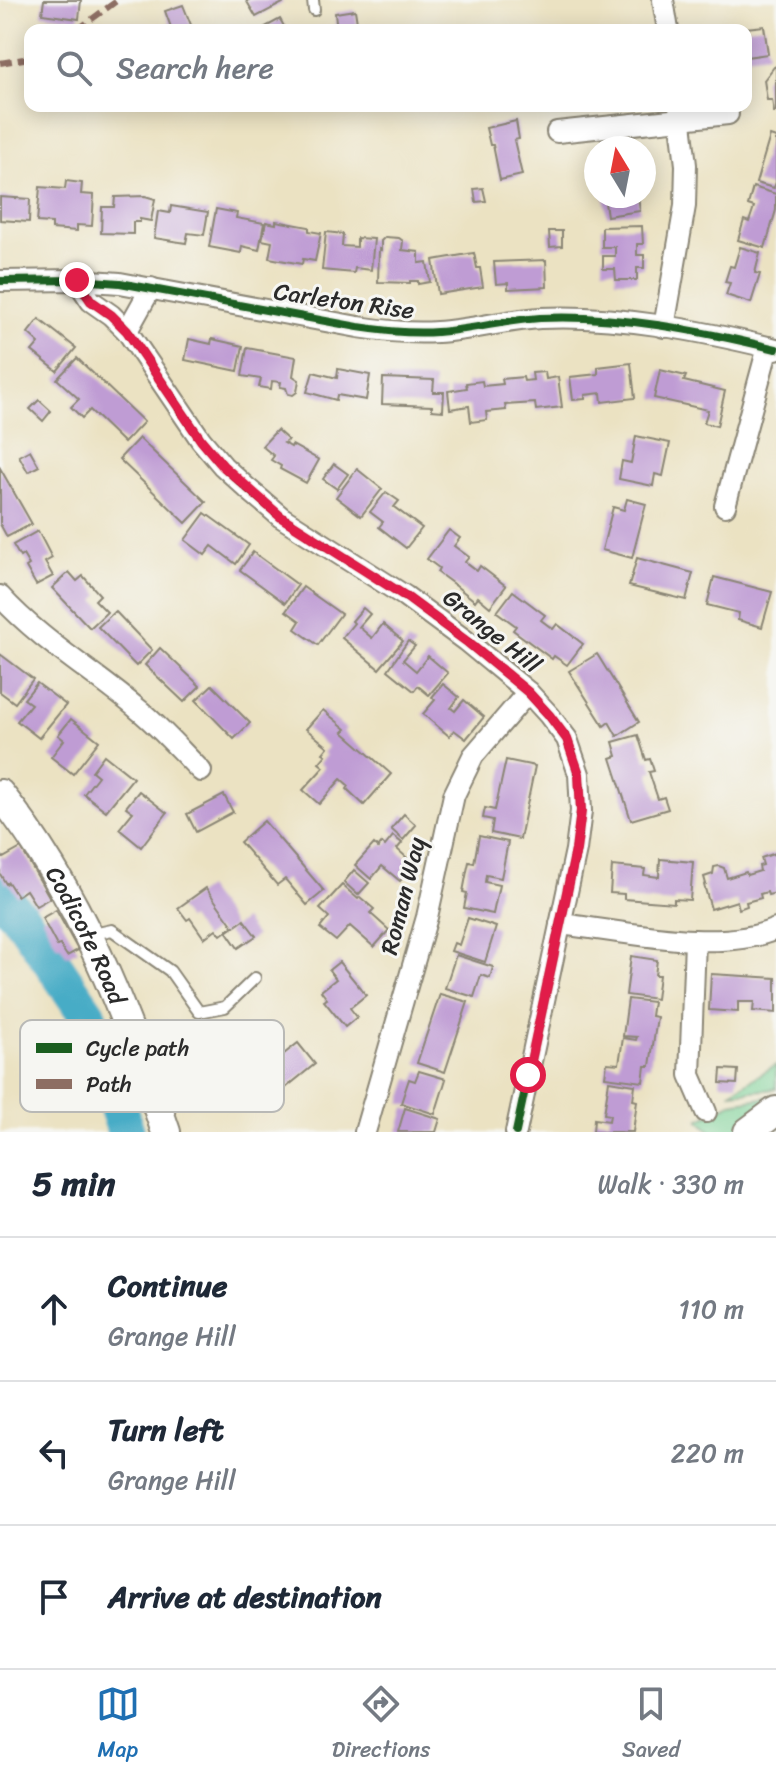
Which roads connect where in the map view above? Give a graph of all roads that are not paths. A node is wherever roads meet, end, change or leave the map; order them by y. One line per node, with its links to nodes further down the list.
1 (663, 0): 2 (street)
2 (667, 24)
3 (680, 112): 4 (street); 5 (street); 9 (street)
4 (728, 114)
5 (557, 132)
6 (77, 280): 7 (street, Carleton Rise); 8 (street, Carleton Rise); 10 (street, Grange Hill)
7 (0, 281)
8 (151, 288): 9 (street, Carleton Rise); 10 (street)
9 (664, 327): 11 (street, Carleton Rise)
10 (127, 331): 14 (street, Grange Hill)
11 (772, 348): 12 (street)
12 (725, 506)
13 (0, 596): 15 (street)
14 (528, 692): 17 (street, Grange Hill); 27 (street, Roman Way)
15 (201, 771)
16 (0, 794): 19 (main road, Codicote Road)
17 (560, 924): 20 (street); 28 (street, Grange Hill)
18 (776, 929): 20 (street)
19 (86, 935): 21 (lane); 22 (main road, Codicote Road)
20 (695, 941): 25 (street)
21 (255, 978)
22 (127, 1020)
23 (776, 1111): 29 (main road)
24 (159, 1112): 26 (main road, Codicote Road)
25 (706, 1112)
26 (166, 1132)
27 (365, 1132)
28 (516, 1132)
29 (748, 1132)

